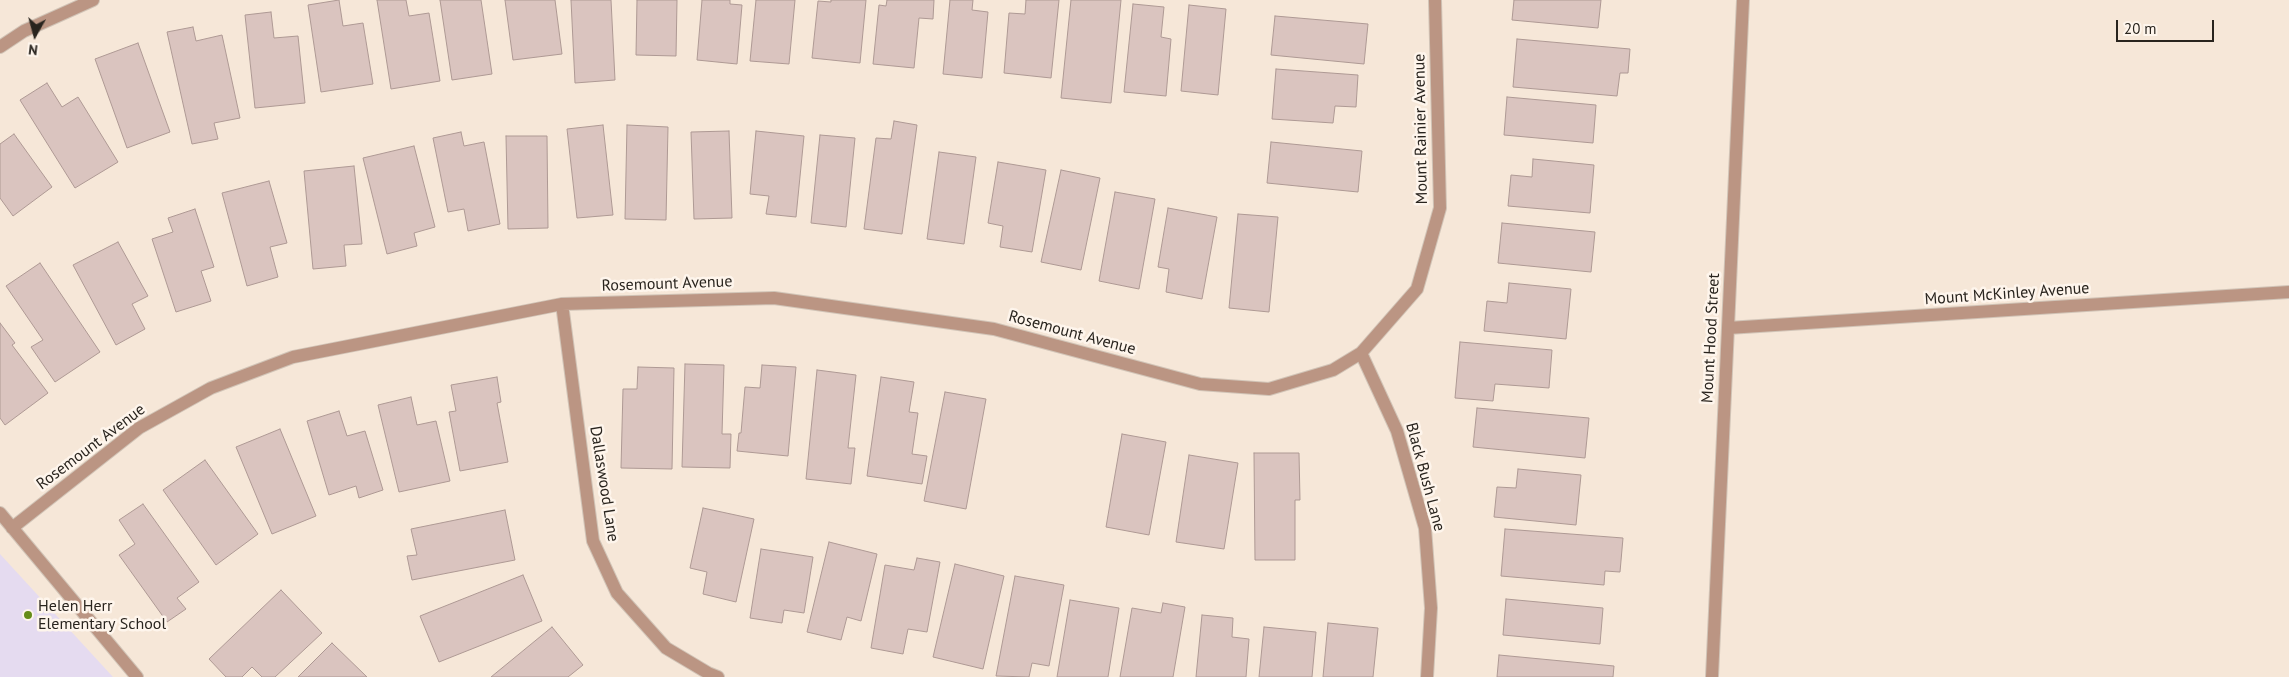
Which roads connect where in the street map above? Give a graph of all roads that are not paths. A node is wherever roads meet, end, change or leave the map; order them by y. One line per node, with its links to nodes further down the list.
1 (93, 0): 4 (street)
2 (1434, 0): 8 (street, Mount Rainier Avenue)
3 (1743, 0): 7 (street, Mount Hood Street)
4 (0, 47)
5 (2289, 292): 7 (street, Mount McKinley Avenue)
6 (562, 304): 8 (street, Rosemount Avenue); 10 (street, Rosemount Avenue); 12 (street, Dallaswood Lane)
7 (1728, 328): 14 (street, Mount Hood Street)
8 (1361, 353): 13 (street, Black Bush Lane)
9 (0, 513): 10 (street)
10 (12, 528): 11 (street)
11 (137, 677)
12 (718, 677)
13 (1427, 677)
14 (1712, 677)

